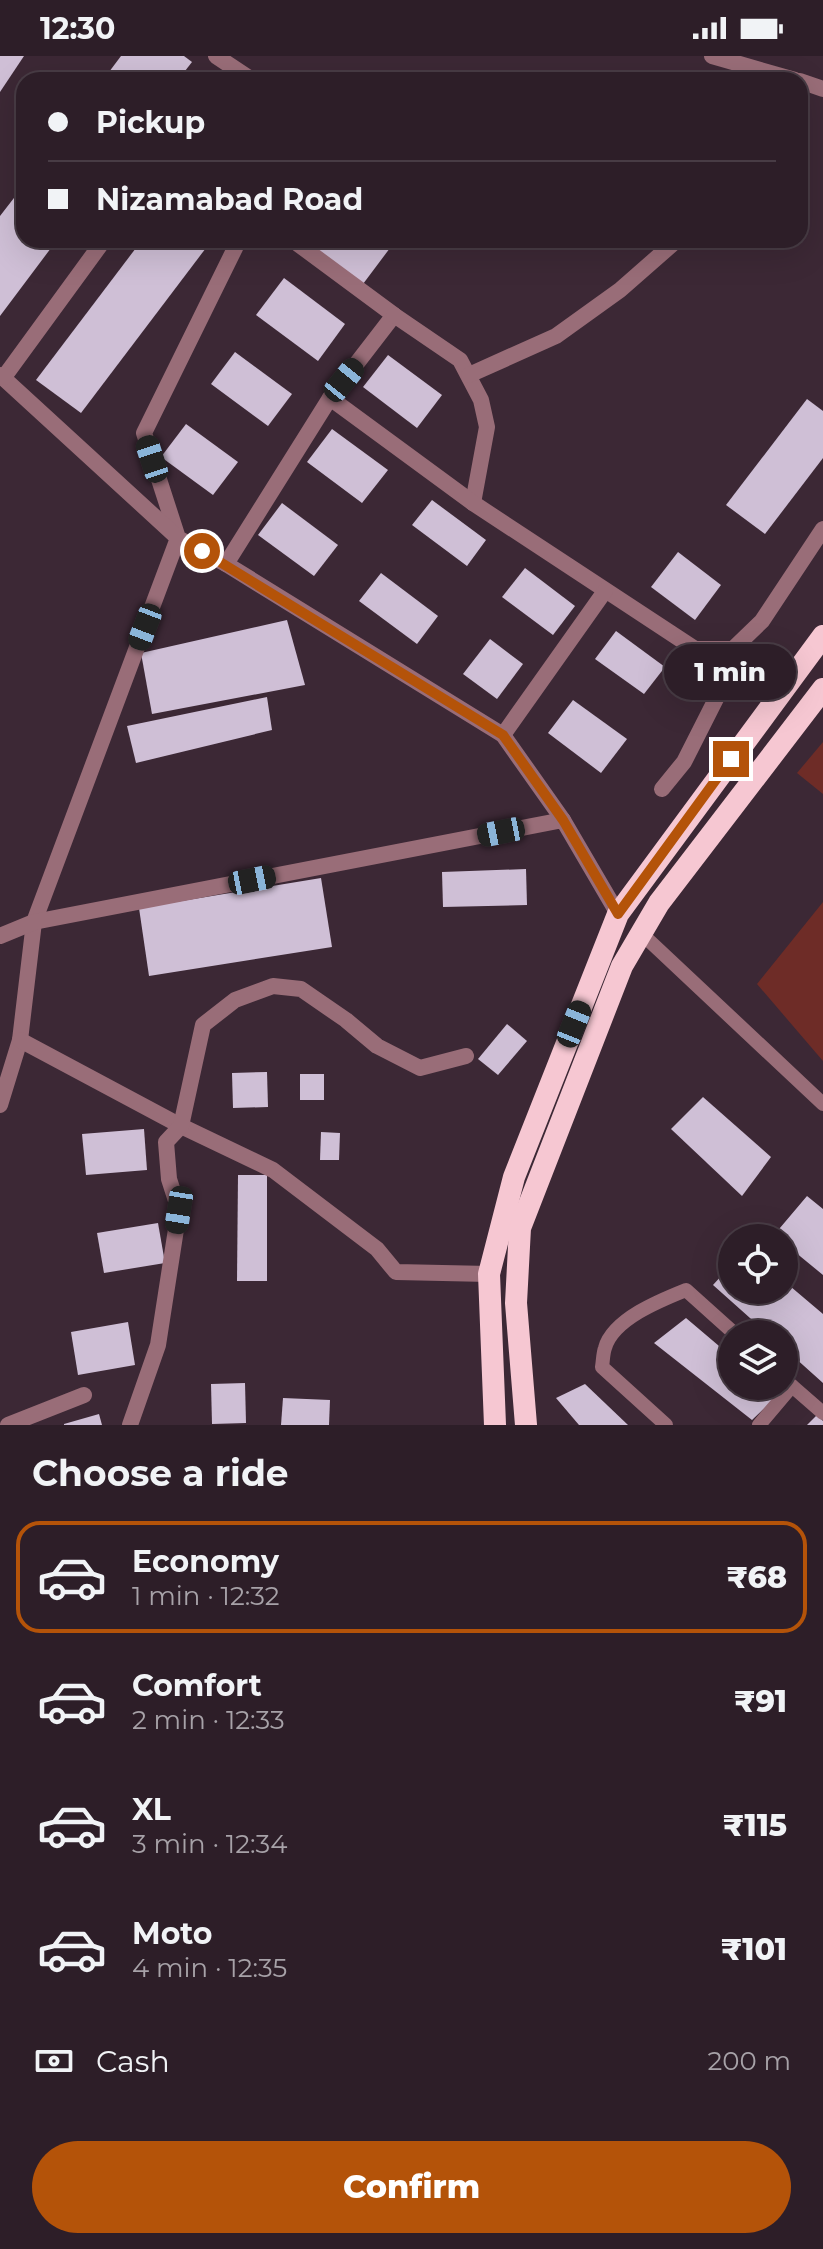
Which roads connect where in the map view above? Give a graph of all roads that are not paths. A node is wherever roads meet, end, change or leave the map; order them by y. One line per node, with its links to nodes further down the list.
1 (216, 56): 3 (street)
2 (712, 56): 4 (street)
3 (229, 68)
4 (767, 72)
5 (98, 248): 11 (street)
6 (235, 248): 15 (street)
7 (303, 248): 9 (street)
8 (668, 248): 10 (street)
9 (394, 315): 10 (street); 12 (street)
10 (469, 375): 13 (street)
11 (2, 376): 15 (street)
12 (330, 398): 13 (street); 16 (street)
13 (473, 503): 17 (street)
14 (823, 529): 19 (street)
15 (178, 538): 16 (street); 25 (street)
16 (226, 564): 21 (street)
17 (605, 591): 19 (street); 21 (street)
18 (823, 636): 24 (highway)
19 (695, 649): 22 (street)
20 (823, 689): 26 (highway)
21 (503, 735): 23 (street)
22 (662, 789)
23 (563, 820): 24 (street); 25 (street)
24 (618, 914): 33 (highway)
25 (34, 922): 27 (street); 28 (street)
26 (642, 934): 30 (lane); 42 (highway)
27 (0, 936)
28 (20, 1040): 31 (street); 32 (street)
29 (466, 1056): 32 (street)
30 (823, 1104)
31 (0, 1105)
32 (181, 1126): 33 (street); 40 (street)
33 (489, 1274): 41 (highway)
34 (719, 1320): 43 (lane)
35 (798, 1391): 38 (lane)
36 (84, 1395): 39 (street)
37 (776, 1400): 44 (lane)
38 (823, 1413)
39 (8, 1425)
40 (130, 1425)
41 (495, 1425)
42 (526, 1425)
43 (666, 1425)
44 (759, 1425)

